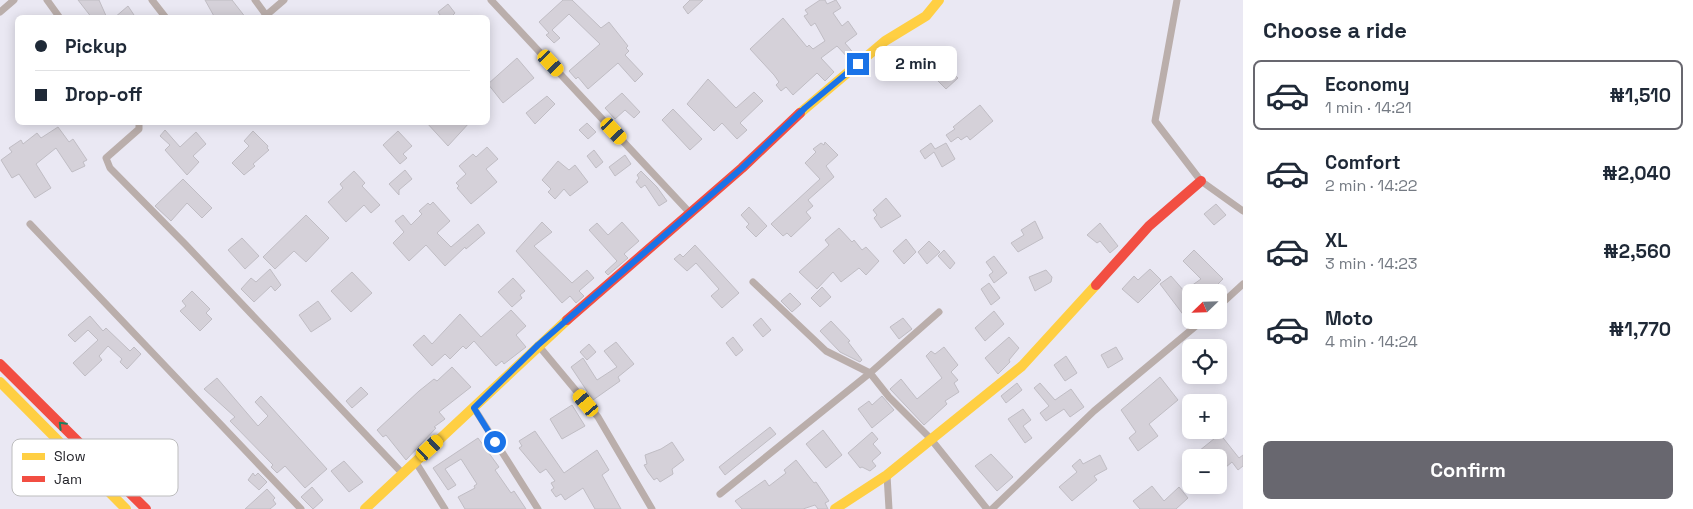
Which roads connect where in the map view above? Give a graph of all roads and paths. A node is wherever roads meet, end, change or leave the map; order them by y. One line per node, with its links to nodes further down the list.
1 (14, 0): 9 (street)
2 (47, 0): 10 (street)
3 (152, 0): 11 (street)
4 (255, 0): 12 (street)
5 (284, 0): 13 (street)
6 (490, 0): 17 (street)
7 (939, 0): 17 (street)
8 (1177, 0): 15 (street)
9 (0, 12)
10 (58, 15)
11 (164, 15)
12 (263, 15)
13 (265, 15)
14 (140, 125): 33 (street)
15 (1201, 181): 16 (street); 29 (street)
16 (1243, 211)
17 (690, 213): 24 (street)
18 (30, 224): 40 (street)
19 (753, 282): 26 (street)
20 (1243, 284): 21 (street)
21 (1228, 298)
22 (939, 312): 26 (street)
23 (1192, 329): 48 (street)
24 (538, 345): 28 (street); 44 (street)
25 (0, 364): 31 (street, one-way to 25)
26 (870, 373): 29 (street); 35 (street)
27 (0, 382): 30 (street)
28 (474, 408): 32 (street); 43 (street)
29 (930, 438): 34 (street); 47 (street)
30 (57, 439)
31 (76, 439)
32 (415, 461): 33 (street); 42 (street)
33 (402, 474): 41 (street)
34 (888, 475): 45 (street); 46 (street)
35 (720, 494)
36 (113, 496): 38 (street)
37 (133, 496): 39 (street, one-way to 37)
38 (126, 509)
39 (146, 509)
40 (301, 509)
41 (365, 509)
42 (445, 509)
43 (538, 509)
44 (652, 509)
45 (835, 509)
46 (888, 509)
47 (987, 509)
48 (992, 509)

